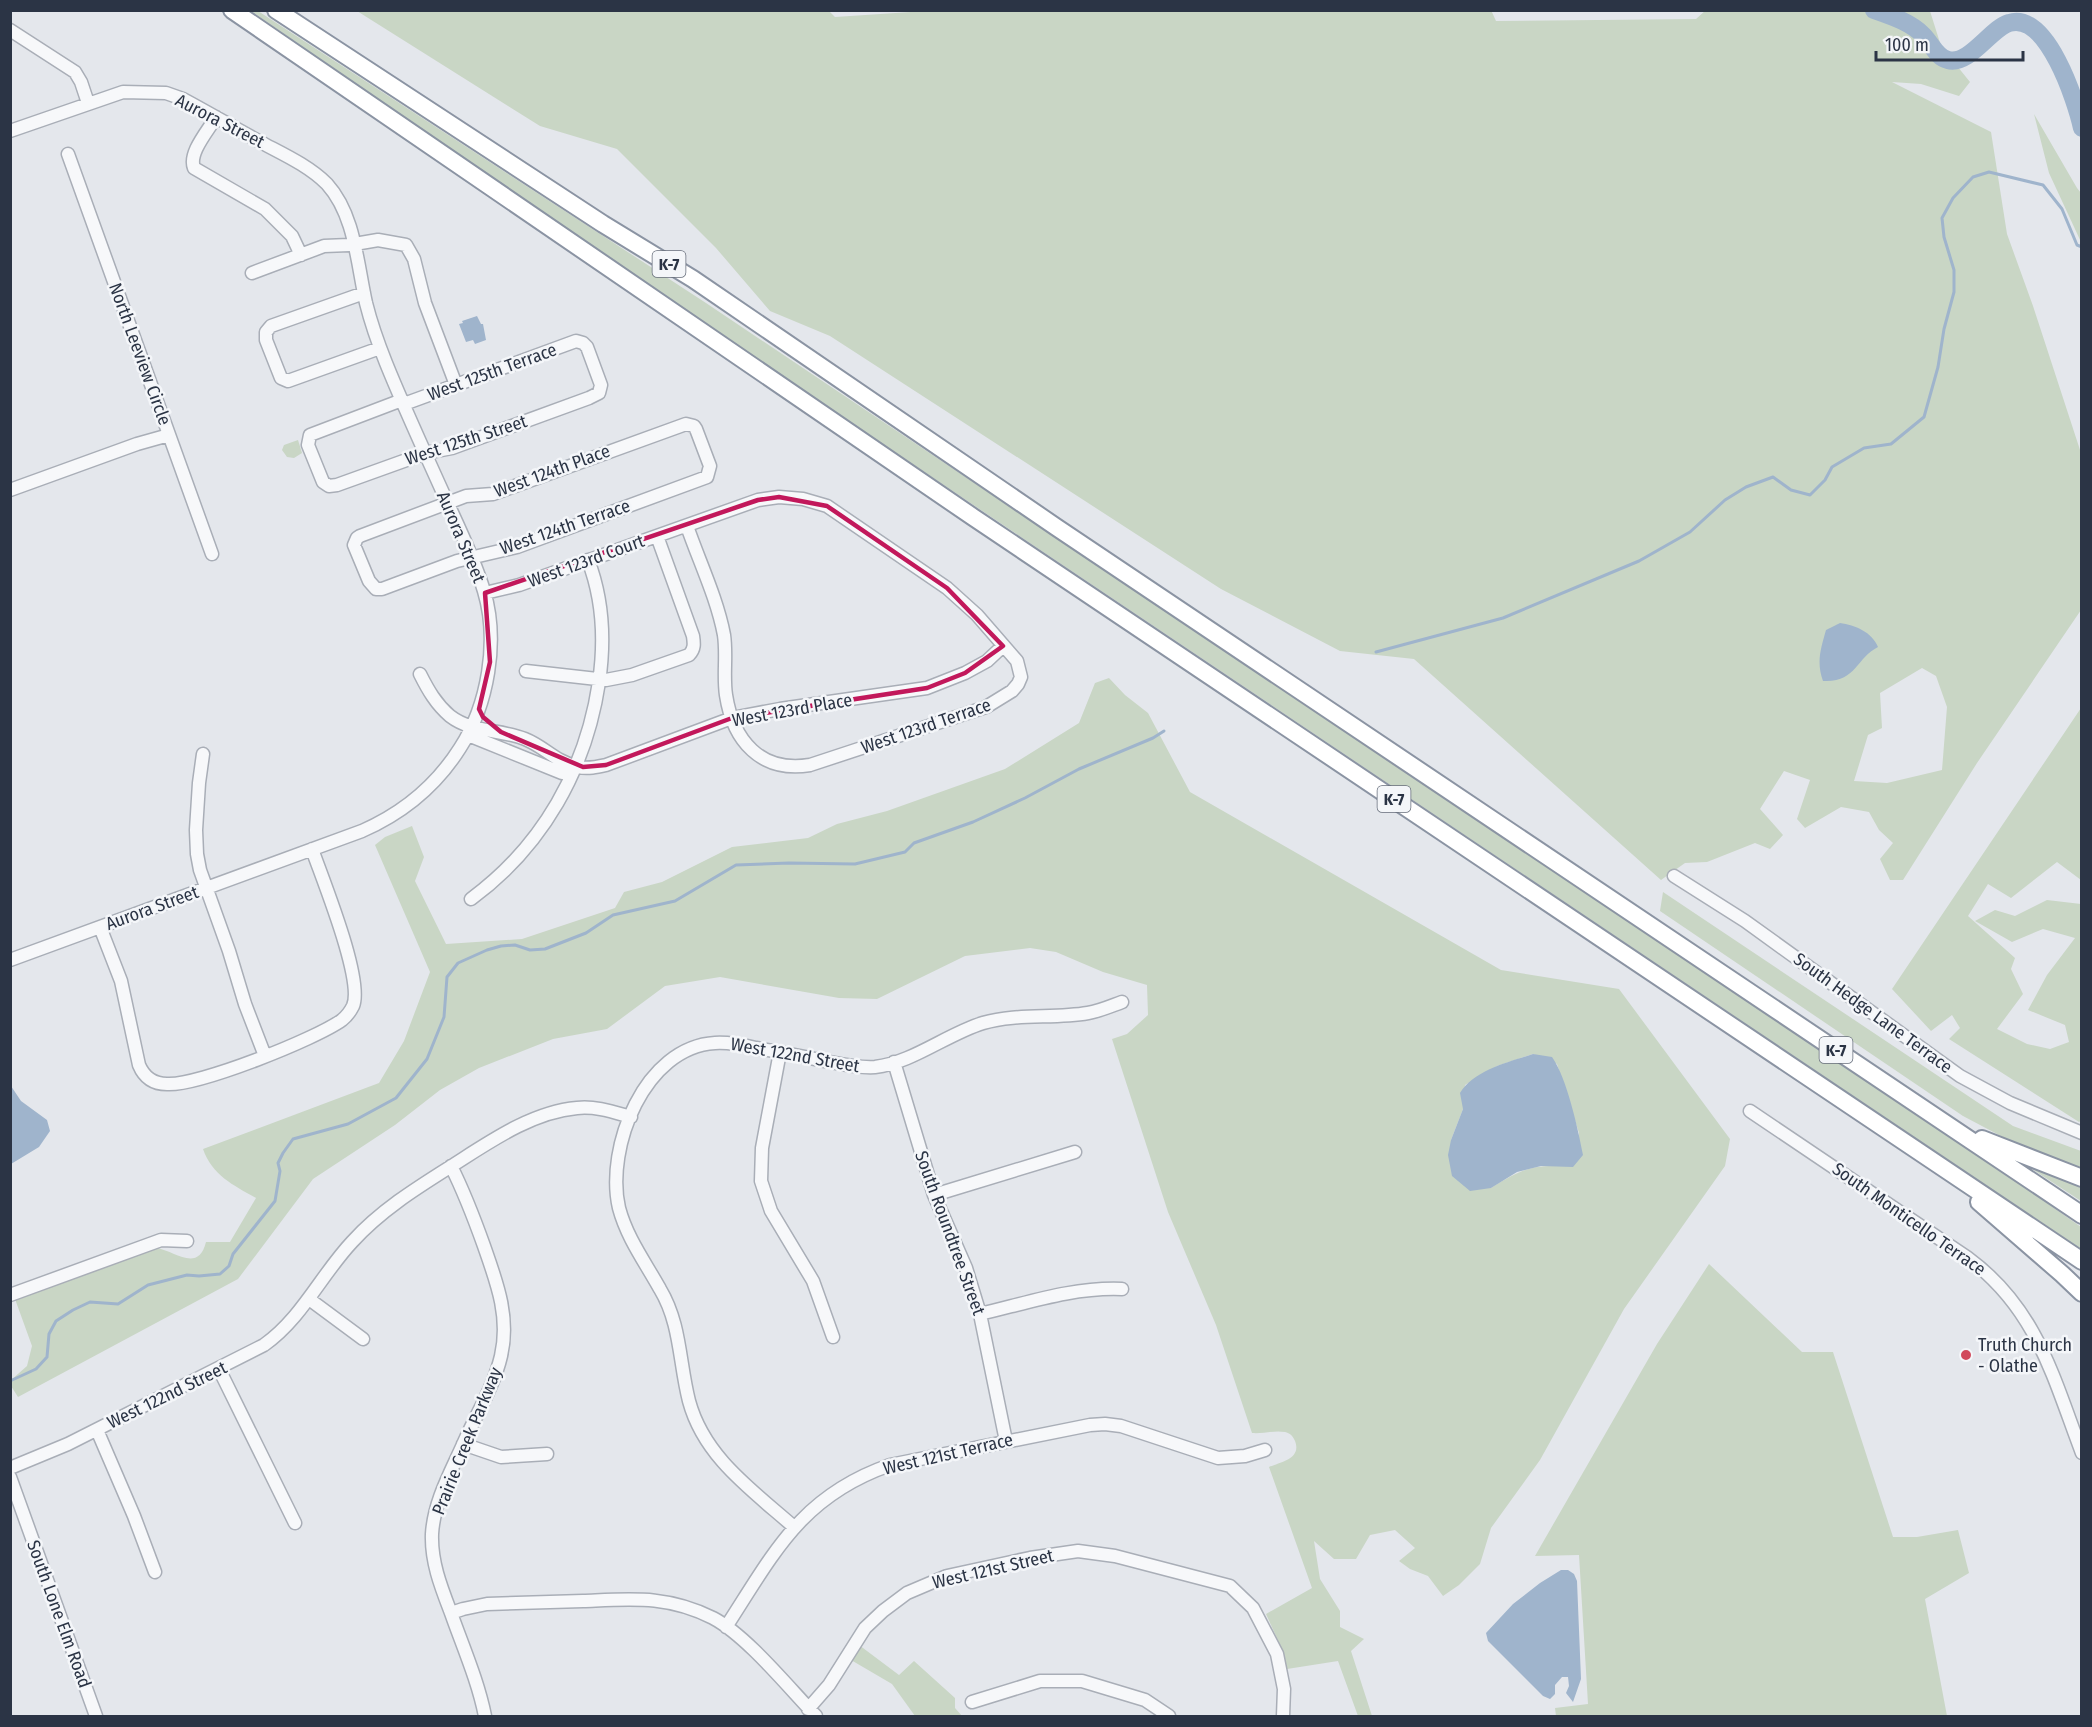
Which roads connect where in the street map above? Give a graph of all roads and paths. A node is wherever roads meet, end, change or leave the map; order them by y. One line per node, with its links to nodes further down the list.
1 (232, 10): 54 (highway, K-7)
2 (276, 10): 51 (highway, K-7)
3 (10, 30): 4 (street)
4 (88, 103): 5 (street, Aurora Street); 6 (street, Aurora Street)
5 (216, 117): 8 (street, Aurora Street); 9 (street)
6 (10, 131)
7 (68, 154): 17 (street, North Leeview Circle)
8 (354, 244): 9 (street); 11 (street, Aurora Street); 14 (street)
9 (301, 255): 10 (street)
10 (252, 273)
11 (364, 293): 13 (street, Aurora Street); 13 (street)
12 (580, 341): 14 (street, West 125th Terrace); 19 (street, West 125th Street)
13 (380, 348): 15 (street, Aurora Street)
14 (456, 385): 15 (street, West 125th Terrace)
15 (403, 402): 18 (street, West 125th Terrace); 19 (street, Aurora Street)
16 (693, 425): 21 (street, West 124th Place); 25 (street, West 124th Terrace)
17 (168, 435): 20 (street); 24 (street, North Leeview Circle)
18 (309, 438): 19 (street, West 125th Street)
19 (426, 453): 21 (street, Aurora Street)
20 (10, 490)
21 (448, 503): 25 (street, Aurora Street); 27 (street, West 124th Place)
22 (687, 526): 23 (street, West 123rd Court); 29 (street, West 123rd Court); 34 (street)
23 (657, 536): 26 (street, West 123rd Court); 32 (street)
24 (212, 554)
25 (472, 557): 27 (street, West 124th Terrace); 28 (street, Aurora Street)
26 (588, 561): 28 (street, West 123rd Court); 32 (street)
27 (371, 584)
28 (485, 593): 33 (street, Aurora Street)
29 (1003, 646): 34 (street, West 123rd Place); 34 (street, West 123rd Terrace)
30 (526, 671): 32 (street)
31 (420, 674): 35 (street)
32 (599, 679): 38 (street)
33 (479, 709): 35 (street, Aurora Street); 36 (street)
34 (732, 718): 38 (street, West 123rd Place)
35 (470, 731): 36 (street, West 123rd Place); 38 (street, West 123rd Place); 39 (street, Aurora Street)
36 (501, 732): 38 (street, West 123rd Place)
37 (203, 754): 41 (street)
38 (577, 766): 42 (street)
39 (312, 849): 41 (street, Aurora Street); 47 (street)
40 (1674, 876): 52 (street, South Hedge Lane Terrace)
41 (206, 888): 43 (street, Aurora Street); 47 (street)
42 (471, 899)
43 (100, 927): 44 (street, Aurora Street); 47 (street)
44 (10, 960)
45 (1122, 1002): 48 (street, West 122nd Street)
46 (780, 1052): 48 (street, West 122nd Street); 50 (street, West 122nd Street); 66 (street)
47 (265, 1056)
48 (894, 1062): 57 (street, South Roundtree Street)
49 (1750, 1111): 73 (street, South Monticello Terrace)
50 (631, 1117): 55 (street, West 122nd Street); 78 (street)
51 (1946, 1125): 56 (highway); 58 (highway, K-7)
52 (2082, 1133)
53 (1075, 1152): 57 (street)
54 (1924, 1155): 60 (highway, K-7); 62 (highway)
55 (451, 1167): 64 (street, West 122nd Street); 71 (street, Prairie Creek Parkway)
56 (2082, 1178)
57 (934, 1195): 65 (street, South Roundtree Street)
58 (2082, 1215)
59 (188, 1241): 63 (street)
60 (2082, 1261)
61 (1122, 1289): 65 (street)
62 (2082, 1293)
63 (10, 1295)
64 (309, 1299): 67 (street); 68 (street, West 122nd Street)
65 (980, 1314): 70 (street, South Roundtree Street)
66 (833, 1337)
67 (363, 1339)
68 (219, 1369): 69 (street, West 122nd Street); 77 (street)
69 (97, 1430): 75 (street, West 122nd Street); 79 (street)
70 (1006, 1440): 72 (street, West 121st Terrace); 78 (street, West 121st Terrace)
71 (463, 1444): 74 (street); 80 (street, Prairie Creek Parkway)
72 (1265, 1450)
73 (2082, 1453)
74 (547, 1454)
75 (10, 1468)
76 (10, 1477): 84 (street, South Lone Elm Road)
77 (295, 1523)
78 (794, 1527): 81 (street, West 121st Terrace)
79 (155, 1572)
80 (451, 1613): 81 (street); 85 (street, Prairie Creek Parkway)
81 (726, 1628): 83 (street)
82 (972, 1702): 86 (street)
83 (812, 1713): 87 (street, West 121st Street)
84 (96, 1716)
85 (485, 1716)
86 (1169, 1716)
87 (1283, 1716)

